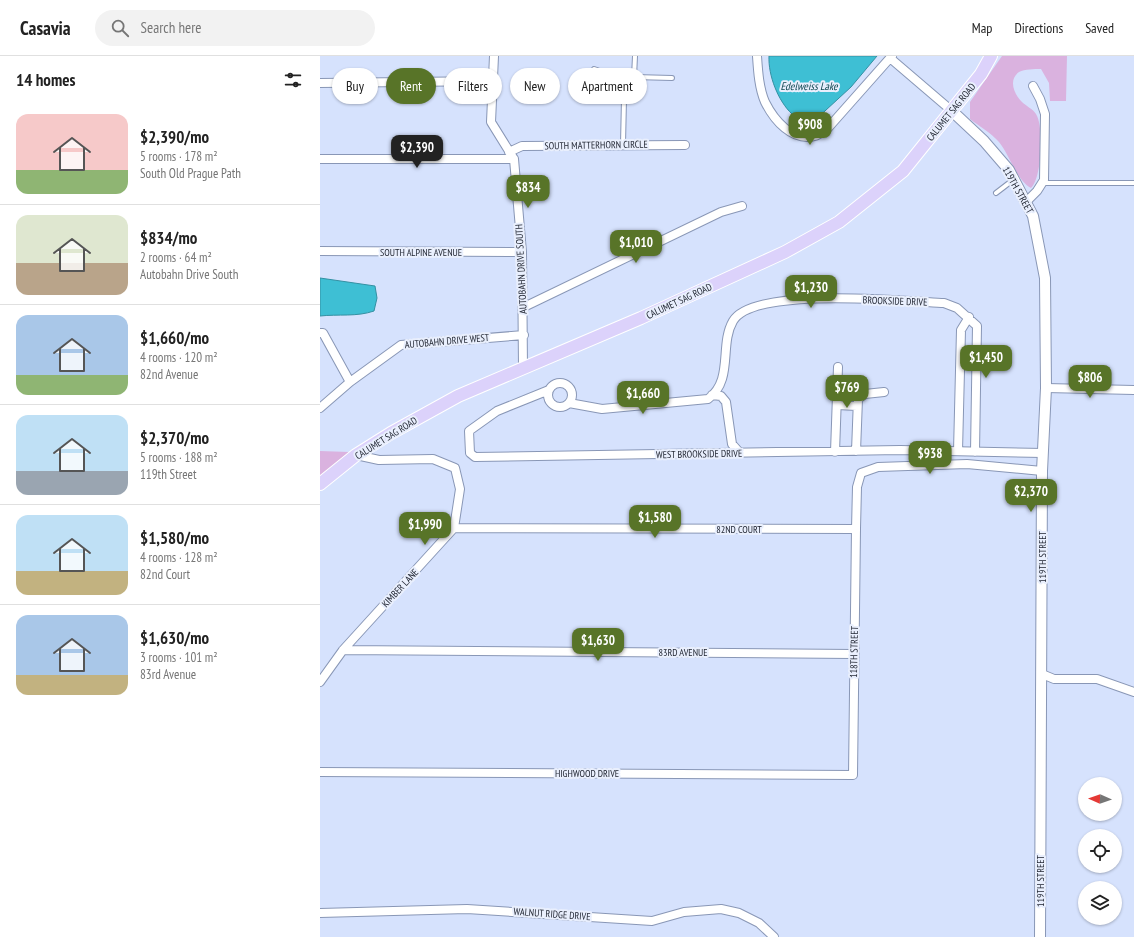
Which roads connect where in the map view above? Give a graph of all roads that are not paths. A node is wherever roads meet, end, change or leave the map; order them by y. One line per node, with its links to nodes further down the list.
1 (494, 56): 6 (street, AUTOBAHN DRIVE SOUTH)
2 (635, 56): 7 (lane)
3 (757, 56): 5 (street)
4 (991, 56): 15 (main road, CALUMET SAG ROAD)
5 (891, 57): 15 (street)
6 (494, 68)
7 (634, 68)
8 (647, 77): 9 (lane)
9 (672, 78)
10 (444, 82): 11 (street)
11 (320, 83)
12 (1033, 86): 21 (street)
13 (492, 104): 18 (street, AUTOBAHN DRIVE SOUTH)
14 (624, 104): 16 (lane)
15 (952, 111): 20 (street, 119TH STREET); 33 (main road, CALUMET SAG ROAD)
16 (623, 144): 17 (street, SOUTH MATTERHORN CIRCLE); 18 (street, SOUTH MATTERHORN CIRCLE)
17 (685, 145)
18 (511, 155): 19 (street, SOUTH MATTERHORN CIRCLE); 27 (street, AUTOBAHN DRIVE SOUTH)
19 (320, 159)
20 (1014, 179): 23 (lane); 24 (street, 119TH STREET)
21 (1042, 183): 22 (lane); 24 (street)
22 (1134, 183)
23 (996, 192)
24 (1026, 202): 35 (street, 119TH STREET)
25 (742, 206): 28 (street)
26 (320, 251): 27 (street, SOUTH ALPINE AVENUE)
27 (522, 252): 28 (street, AUTOBAHN DRIVE SOUTH)
28 (524, 307): 31 (street, AUTOBAHN DRIVE SOUTH)
29 (969, 317): 39 (street, BROOKSIDE DRIVE); 45 (street); 47 (street)
30 (320, 332): 34 (street)
31 (524, 335): 33 (street, AUTOBAHN DRIVE SOUTH); 34 (street, AUTOBAHN DRIVE WEST)
32 (838, 367): 41 (street)
33 (524, 368): 50 (main road, CALUMET SAG ROAD)
34 (350, 382): 43 (street, AUTOBAHN DRIVE WEST)
35 (1046, 388): 37 (street); 49 (street, 119TH STREET)
36 (549, 390): 40 (street); 40 (street); 48 (street, WEST BROOKSIDE DRIVE)
37 (1134, 390)
38 (884, 392): 42 (street)
39 (712, 396): 40 (street); 48 (street)
40 (569, 404)
41 (837, 405): 42 (street); 46 (street)
42 (857, 406): 44 (street)
43 (320, 408)
44 (856, 451): 45 (street, WEST BROOKSIDE DRIVE); 46 (street, WEST BROOKSIDE DRIVE)
45 (958, 451): 47 (street, WEST BROOKSIDE DRIVE)
46 (835, 452): 48 (street, WEST BROOKSIDE DRIVE)
47 (975, 452): 49 (street, WEST BROOKSIDE DRIVE)
48 (740, 453)
49 (1043, 453): 51 (street, 119TH STREET)
50 (356, 455): 52 (main road, CALUMET SAG ROAD); 53 (street)
51 (1042, 471): 54 (street, 118TH STREET); 57 (street, 119TH STREET)
52 (320, 484)
53 (454, 528): 54 (street, 82ND COURT); 55 (street, KIMBER LANE)
54 (856, 529): 56 (street, 118TH STREET)
55 (343, 650): 56 (street, 83RD AVENUE); 58 (street, KIMBER LANE)
56 (854, 654): 61 (street, 118TH STREET)
57 (1042, 674): 59 (street); 64 (street, 119TH STREET)
58 (320, 682)
59 (1134, 692)
60 (320, 772): 61 (street, HIGHWOOD DRIVE)
61 (853, 775)
62 (320, 913): 63 (street, WALNUT RIDGE DRIVE)
63 (774, 937)
64 (1040, 937)

